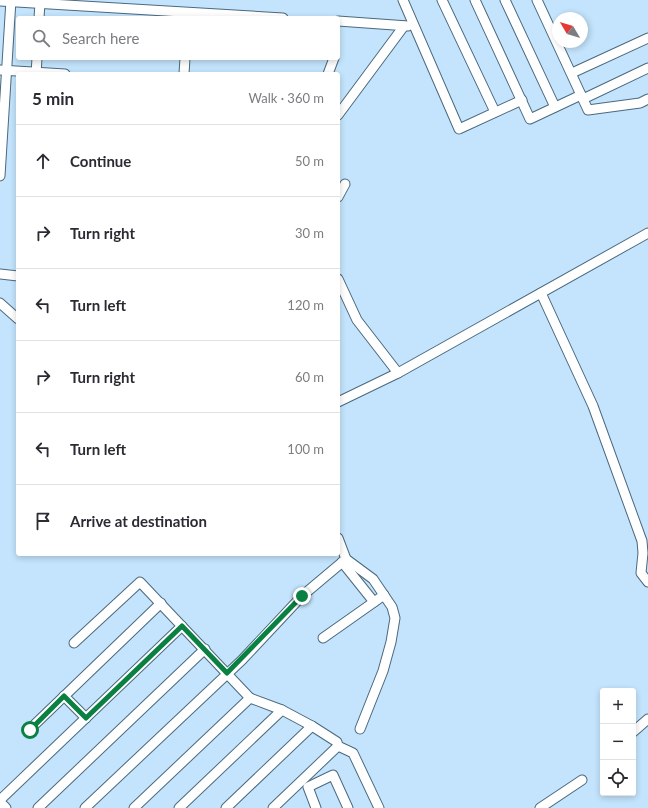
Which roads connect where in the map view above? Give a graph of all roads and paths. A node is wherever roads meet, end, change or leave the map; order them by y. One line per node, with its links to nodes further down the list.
1 (403, 0): 14 (street)
2 (442, 0): 33 (street)
3 (475, 0): 30 (street)
4 (505, 0): 31 (street)
5 (537, 0): 26 (street)
6 (0, 1): 7 (street)
7 (11, 1): 8 (street); 15 (street)
8 (40, 3): 9 (street); 10 (street)
9 (187, 15): 11 (street)
10 (39, 16)
11 (219, 16)
12 (340, 21): 13 (street)
13 (404, 26): 14 (street); 32 (street)
14 (416, 27): 33 (street)
15 (4, 38): 21 (street)
16 (648, 38): 26 (street)
17 (37, 60): 23 (street)
18 (185, 60): 24 (street)
19 (333, 60): 25 (street)
20 (648, 68): 27 (street)
21 (3, 70): 22 (street); 29 (street)
22 (25, 72)
23 (36, 72)
24 (184, 72)
25 (329, 72)
26 (572, 73): 27 (street)
27 (582, 97): 28 (street); 31 (street)
28 (648, 99)
29 (2, 100): 34 (street)
30 (522, 100): 31 (street); 33 (street)
31 (556, 107)
32 (340, 112)
33 (495, 112)
34 (1, 128): 35 (street)
35 (1, 157): 36 (street)
36 (0, 176)
37 (346, 184): 38 (street)
38 (340, 194)
39 (648, 232): 43 (street)
40 (0, 274): 41 (street)
41 (16, 276)
42 (340, 283): 47 (street)
43 (541, 293): 47 (street); 51 (street)
44 (2, 305): 45 (street); 46 (street)
45 (16, 308)
46 (16, 317)
47 (398, 373): 48 (street)
48 (340, 401)
49 (340, 546): 50 (street)
50 (344, 561): 52 (street); 53 (street); 59 (street)
51 (648, 582)
52 (384, 595): 53 (street); 66 (street)
53 (374, 602): 56 (street)
54 (161, 603): 55 (street); 57 (street); 60 (street)
55 (182, 626): 58 (street); 63 (street)
56 (323, 638)
57 (74, 643)
58 (205, 649): 59 (street); 73 (street)
59 (227, 673): 61 (street); 74 (street)
60 (64, 696): 63 (street); 68 (street)
61 (250, 698): 62 (street); 75 (street)
62 (282, 710): 65 (street); 76 (street)
63 (86, 718): 71 (street)
64 (648, 719): 67 (street)
65 (312, 726): 69 (street); 77 (street)
66 (360, 729)
67 (636, 729)
68 (30, 730)
69 (338, 746): 78 (street); 81 (street)
70 (582, 780): 82 (street)
71 (0, 801): 72 (street)
72 (6, 808)
73 (38, 808)
74 (85, 808)
75 (134, 808)
76 (179, 808)
77 (226, 808)
78 (273, 808)
79 (316, 808): 80 (street)
80 (348, 808)
81 (379, 808)
82 (540, 808)

